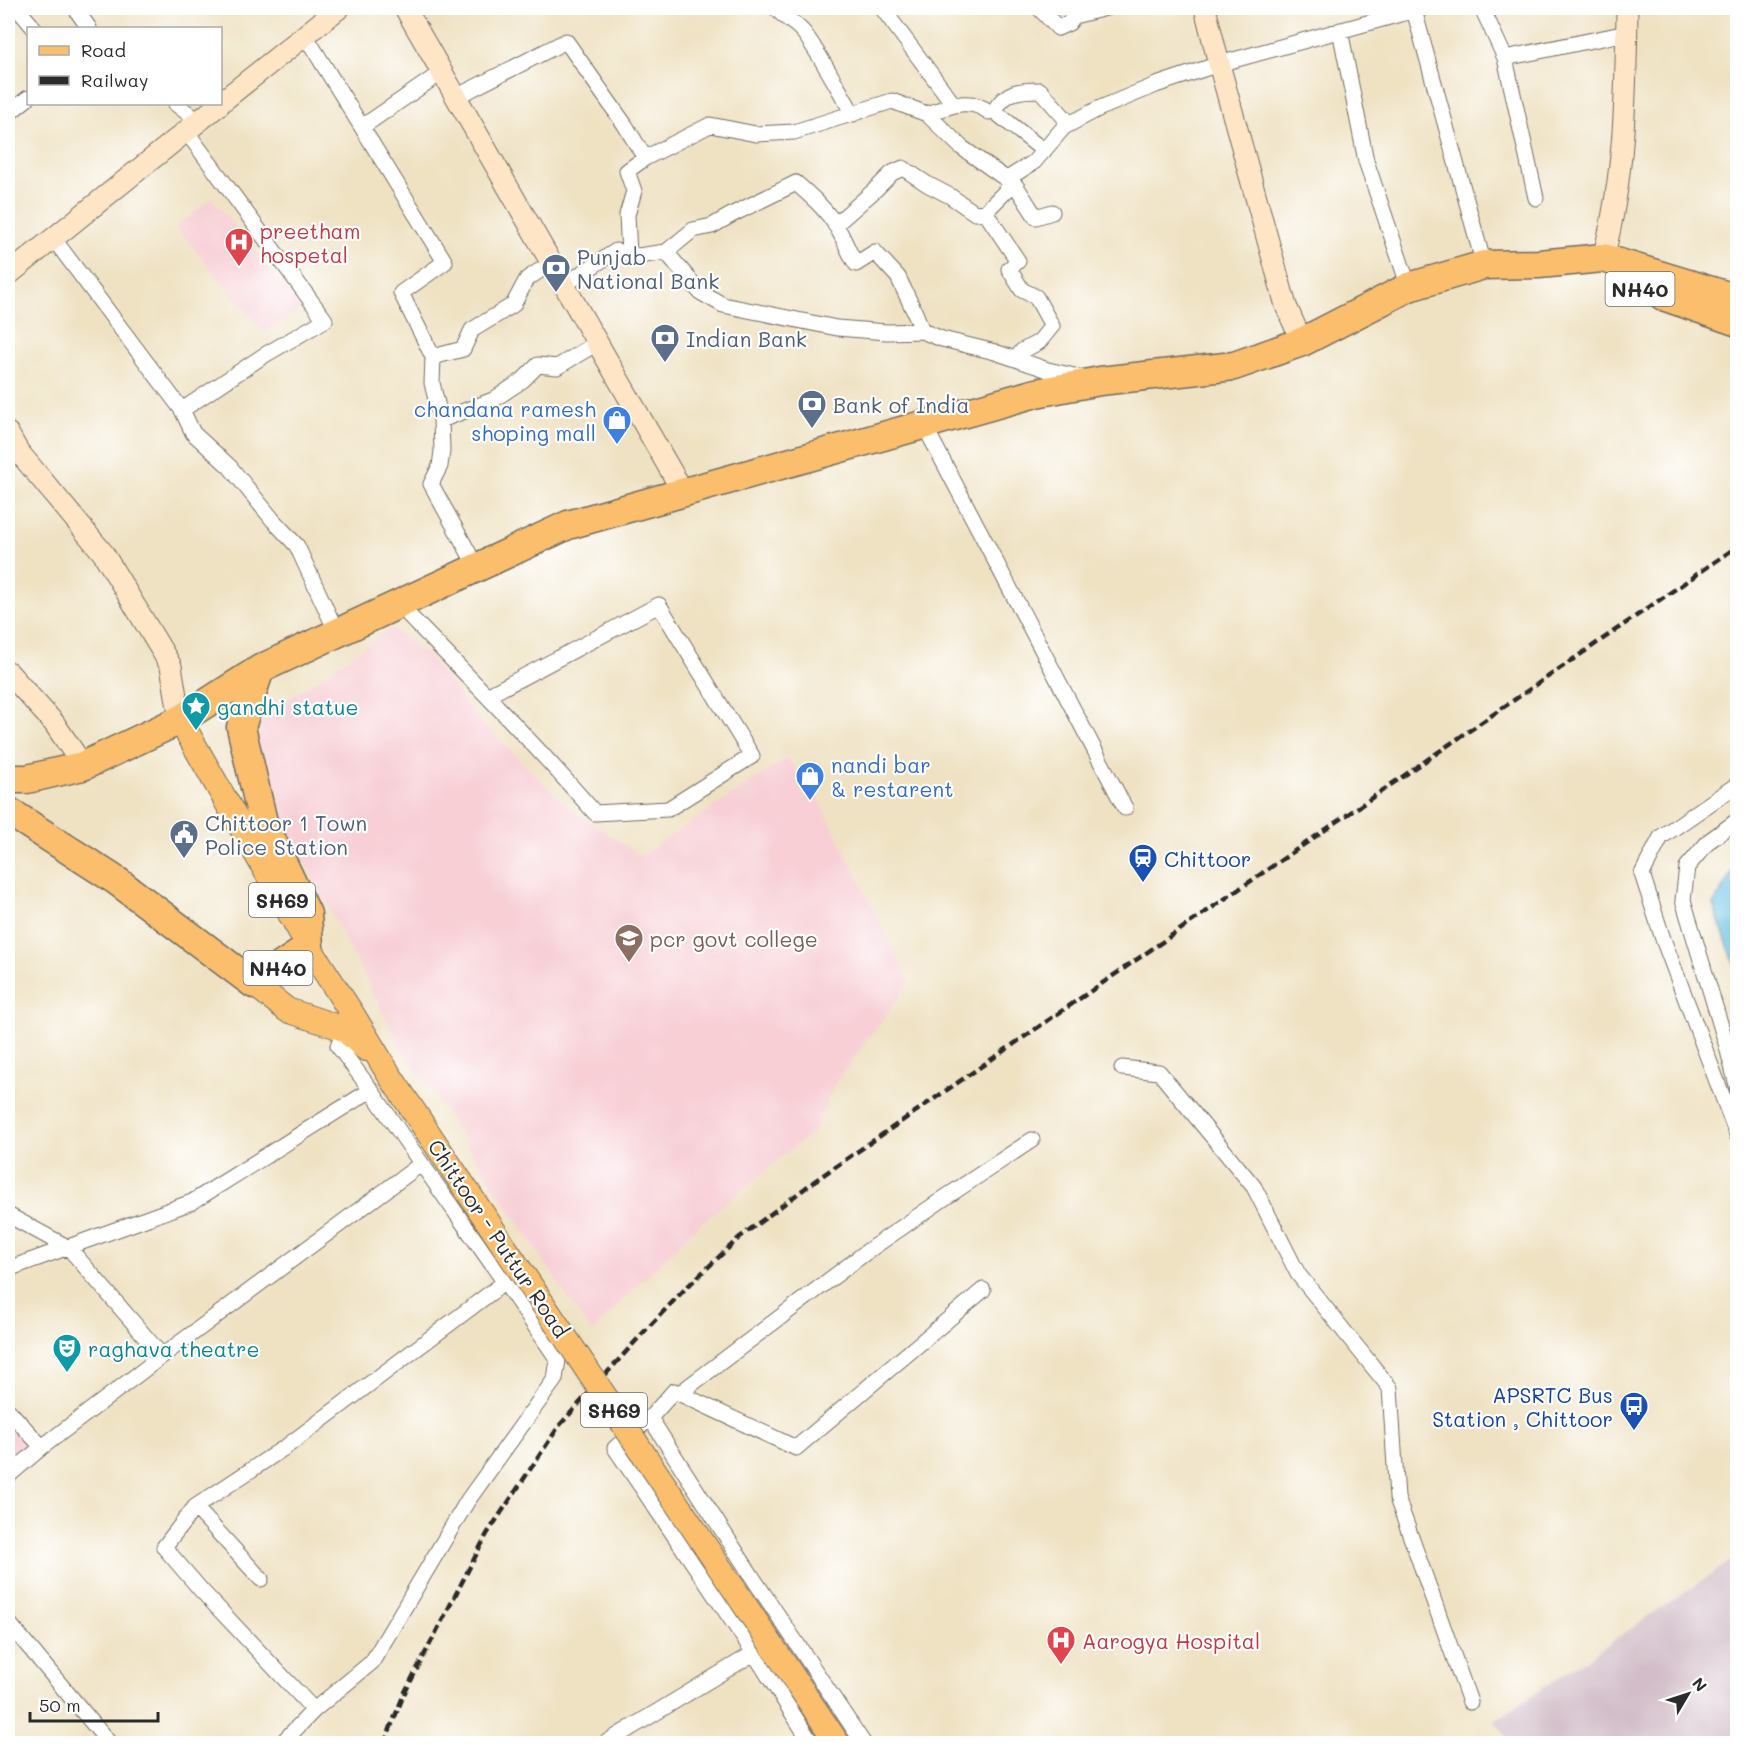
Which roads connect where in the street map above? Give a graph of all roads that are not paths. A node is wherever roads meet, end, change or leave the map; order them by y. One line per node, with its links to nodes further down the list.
1 (17, 8): 13 (street)
2 (82, 8): 14 (street)
3 (339, 8): 17 (street)
4 (405, 8): 20 (street)
5 (776, 8): 29 (street)
6 (882, 8): 26 (street)
7 (1039, 8): 8 (street)
8 (1106, 8)
9 (1205, 8): 19 (street)
10 (1482, 8): 18 (street)
11 (1627, 8): 16 (street)
12 (1418, 9): 15 (street); 47 (street)
13 (33, 27)
14 (88, 27)
15 (1340, 30): 19 (street); 50 (street)
16 (1627, 33): 18 (street); 44 (street)
17 (305, 35): 23 (street); 33 (street)
18 (1505, 58): 37 (street)
19 (1219, 64): 31 (street); 54 (street)
20 (442, 72): 21 (street); 33 (street)
21 (456, 97): 35 (street); 45 (street)
22 (27, 99): 28 (street)
23 (222, 101)
24 (177, 105): 32 (street)
25 (218, 105): 32 (street)
26 (954, 105): 27 (street); 30 (street)
27 (994, 111): 31 (street); 34 (street)
28 (8, 114)
29 (853, 114): 30 (street); 35 (street)
30 (927, 114): 36 (street)
31 (1070, 124): 34 (street)
32 (192, 126): 41 (street); 59 (street)
33 (362, 127): 56 (street)
34 (1044, 151): 36 (street)
35 (645, 158): 43 (street)
36 (1010, 181): 38 (street); 39 (street)
37 (1536, 198)
38 (985, 212): 40 (street); 57 (street)
39 (1052, 213)
40 (835, 225): 42 (street); 53 (street)
41 (53, 238): 48 (street); 59 (street)
42 (666, 252): 43 (street); 53 (street)
43 (629, 254): 49 (street)
44 (1603, 258): 46 (highway, NH40); 51 (highway, NH40)
45 (552, 263): 49 (street); 56 (street)
46 (1539, 264): 47 (highway, NH40); 52 (highway, NH40)
47 (1484, 265): 50 (highway, NH40)
48 (8, 275)
49 (564, 285): 55 (street)
50 (1409, 287): 54 (highway, NH40)
51 (1737, 299)
52 (1737, 322)
53 (922, 331): 57 (street)
54 (1302, 342): 58 (highway, NH40)
55 (597, 343): 60 (street); 63 (street)
56 (433, 357): 60 (street)
57 (1016, 359): 58 (street)
58 (1100, 381): 61 (highway, NH40)
59 (182, 410): 66 (street)
60 (441, 420): 64 (street)
61 (924, 425): 63 (highway, NH40); 74 (street)
62 (11, 448): 70 (street)
63 (683, 492): 64 (highway, NH40)
64 (477, 568): 65 (highway, NH40)
65 (399, 605): 66 (highway, NH40); 69 (street)
66 (337, 633): 67 (highway, NH40)
67 (260, 669): 70 (highway, NH40); 77 (highway, NH40)
68 (8, 672): 71 (street)
69 (487, 696): 69 (street)
70 (180, 720): 71 (highway, NH40); 77 (main road, Chittoor - Puttur Road / SH69)
71 (83, 766): 72 (highway, NH40)
72 (8, 779)
73 (1737, 784): 83 (street)
74 (1125, 808)
75 (8, 811): 78 (highway, NH40)
76 (1737, 820): 82 (street)
77 (309, 947): 78 (highway, NH40); 79 (main road, Chittoor - Puttur Road / SH69)
78 (254, 984): 79 (main road)
79 (348, 1021): 81 (main road, Chittoor - Puttur Road / SH69)
80 (1122, 1068): 101 (street)
81 (381, 1076): 85 (street); 87 (street); 107 (main road, Chittoor - Puttur Road / SH69, bridge)
82 (1737, 1089)
83 (1737, 1137)
84 (1032, 1140): 92 (street)
85 (421, 1164): 89 (street); 91 (street)
86 (8, 1215): 87 (street)
87 (69, 1248): 88 (street); 91 (street)
88 (8, 1269)
89 (505, 1282): 97 (street); 102 (street)
90 (983, 1290): 92 (street)
91 (162, 1356): 95 (street)
92 (674, 1391): 94 (street)
93 (8, 1410): 95 (street)
94 (650, 1418): 100 (street); 108 (street)
95 (42, 1447): 96 (street)
96 (8, 1476)
97 (195, 1508): 98 (street); 102 (street)
98 (261, 1579)
99 (8, 1622): 103 (street)
100 (754, 1653): 105 (street); 106 (street)
101 (1470, 1702)
102 (314, 1710): 104 (street)
103 (110, 1743)
104 (280, 1743)
105 (604, 1743)
106 (812, 1743)
107 (838, 1743)
108 (864, 1743)

